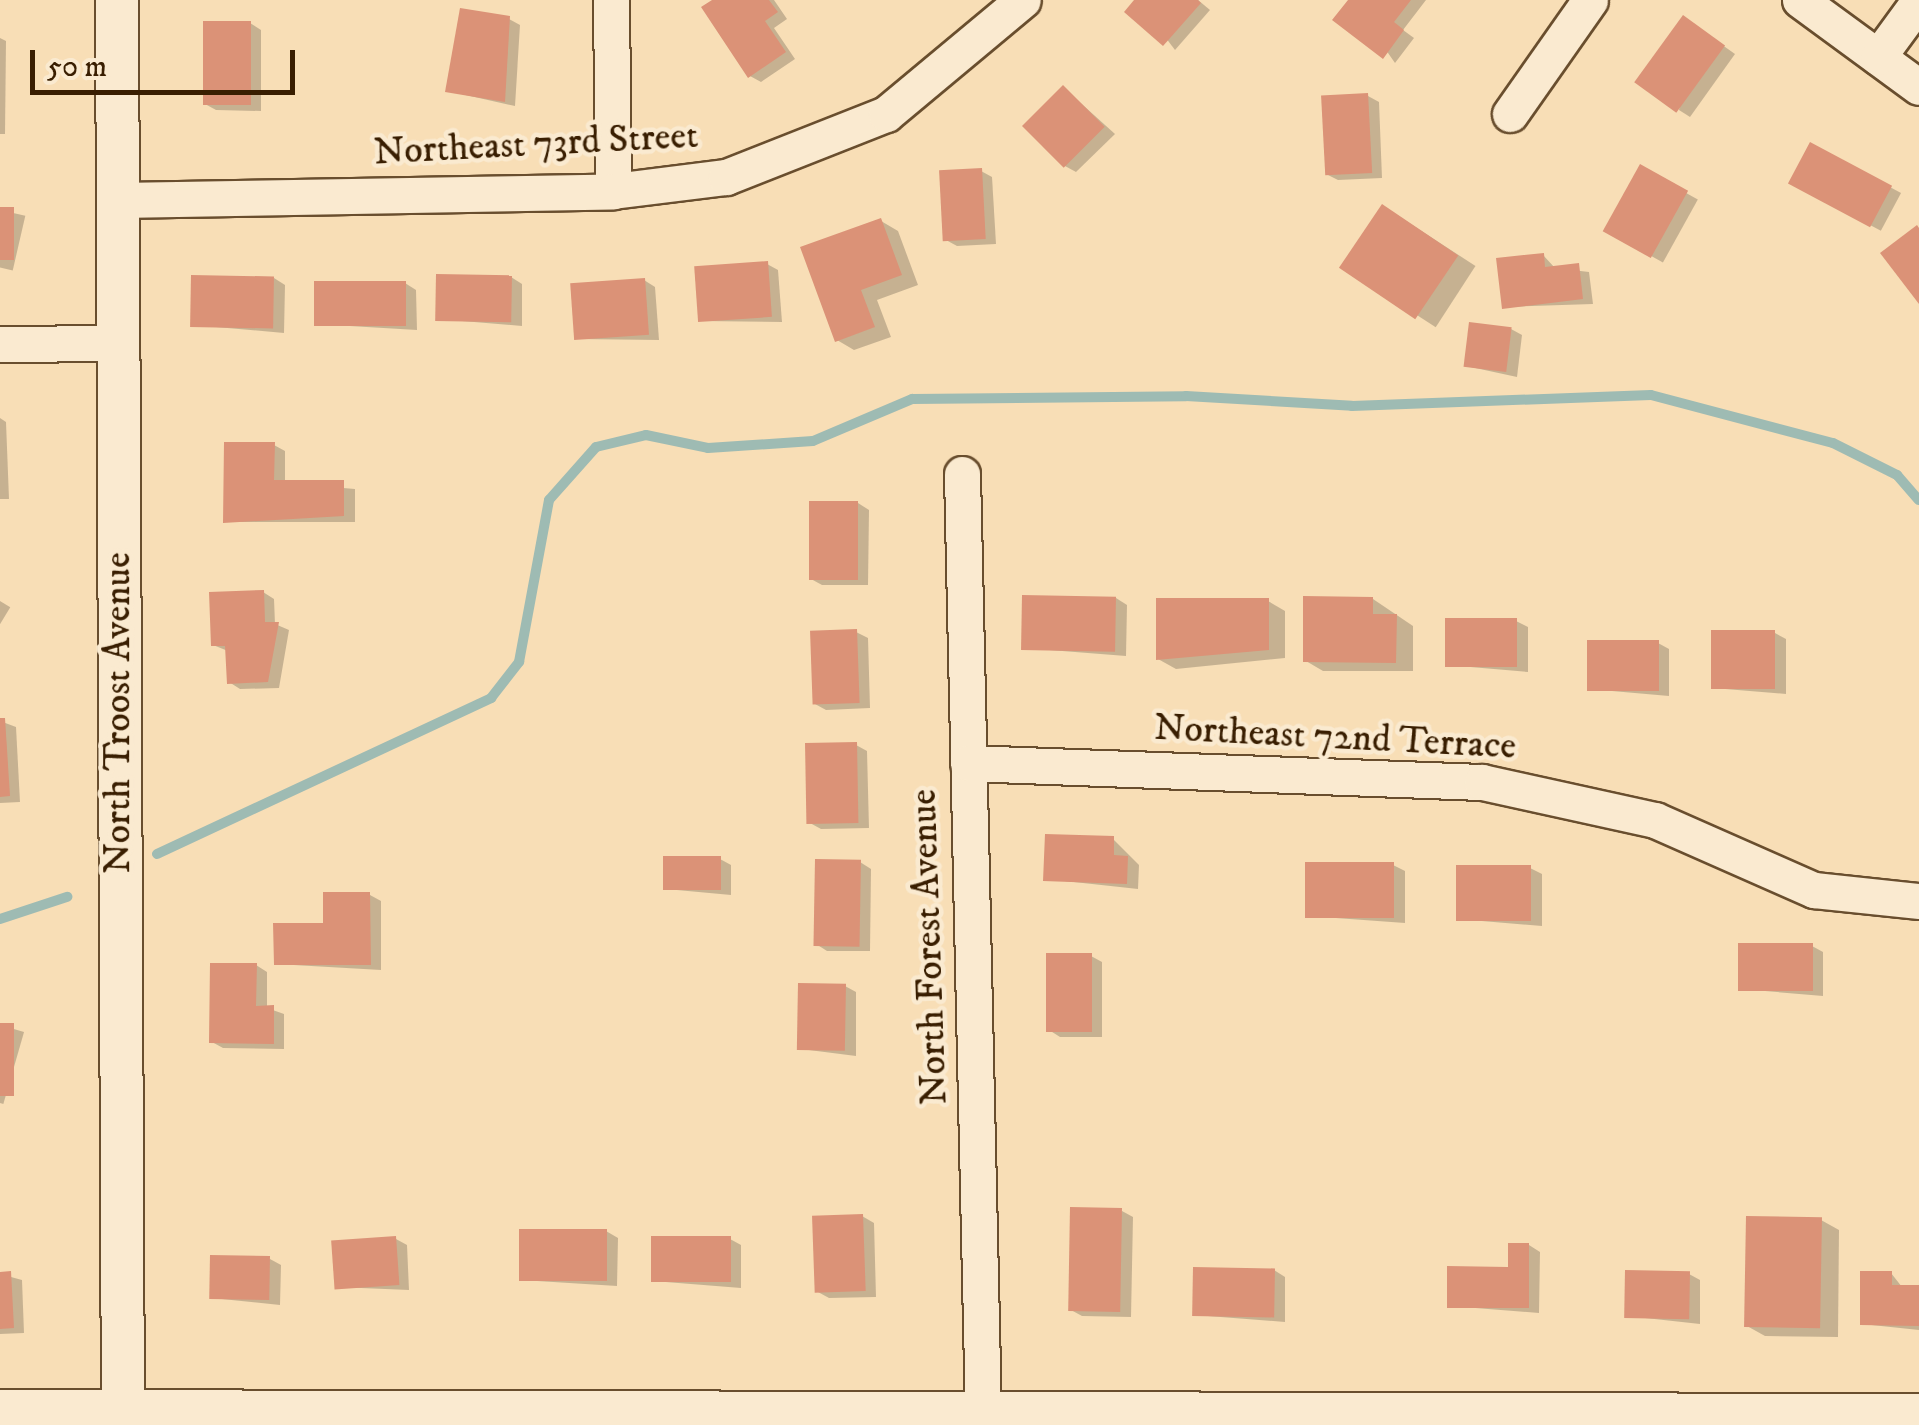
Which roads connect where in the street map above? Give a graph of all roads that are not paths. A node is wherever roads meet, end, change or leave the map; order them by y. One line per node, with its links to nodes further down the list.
1 (117, 0): 11 (street, North Troost Avenue)
2 (612, 0): 10 (street)
3 (1023, 0): 10 (street, Northeast 73rd Street)
4 (1590, 0): 9 (street)
5 (1800, 0): 7 (street)
6 (1919, 1): 7 (street)
7 (1878, 57): 8 (street)
8 (1919, 87)
9 (1510, 114)
10 (613, 191): 11 (street, Northeast 73rd Street)
11 (119, 200): 12 (street, North Troost Avenue)
12 (120, 343): 13 (street); 19 (street, North Troost Avenue)
13 (0, 344)
14 (962, 474): 15 (street, North Forest Avenue)
15 (968, 763): 16 (street, Northeast 72nd Terrace); 18 (street, North Forest Avenue)
16 (1919, 902)
17 (0, 1414): 19 (main road)
18 (983, 1416): 19 (main road); 20 (main road)
19 (123, 1419)
20 (1462, 1419): 21 (main road)
21 (1919, 1419)

